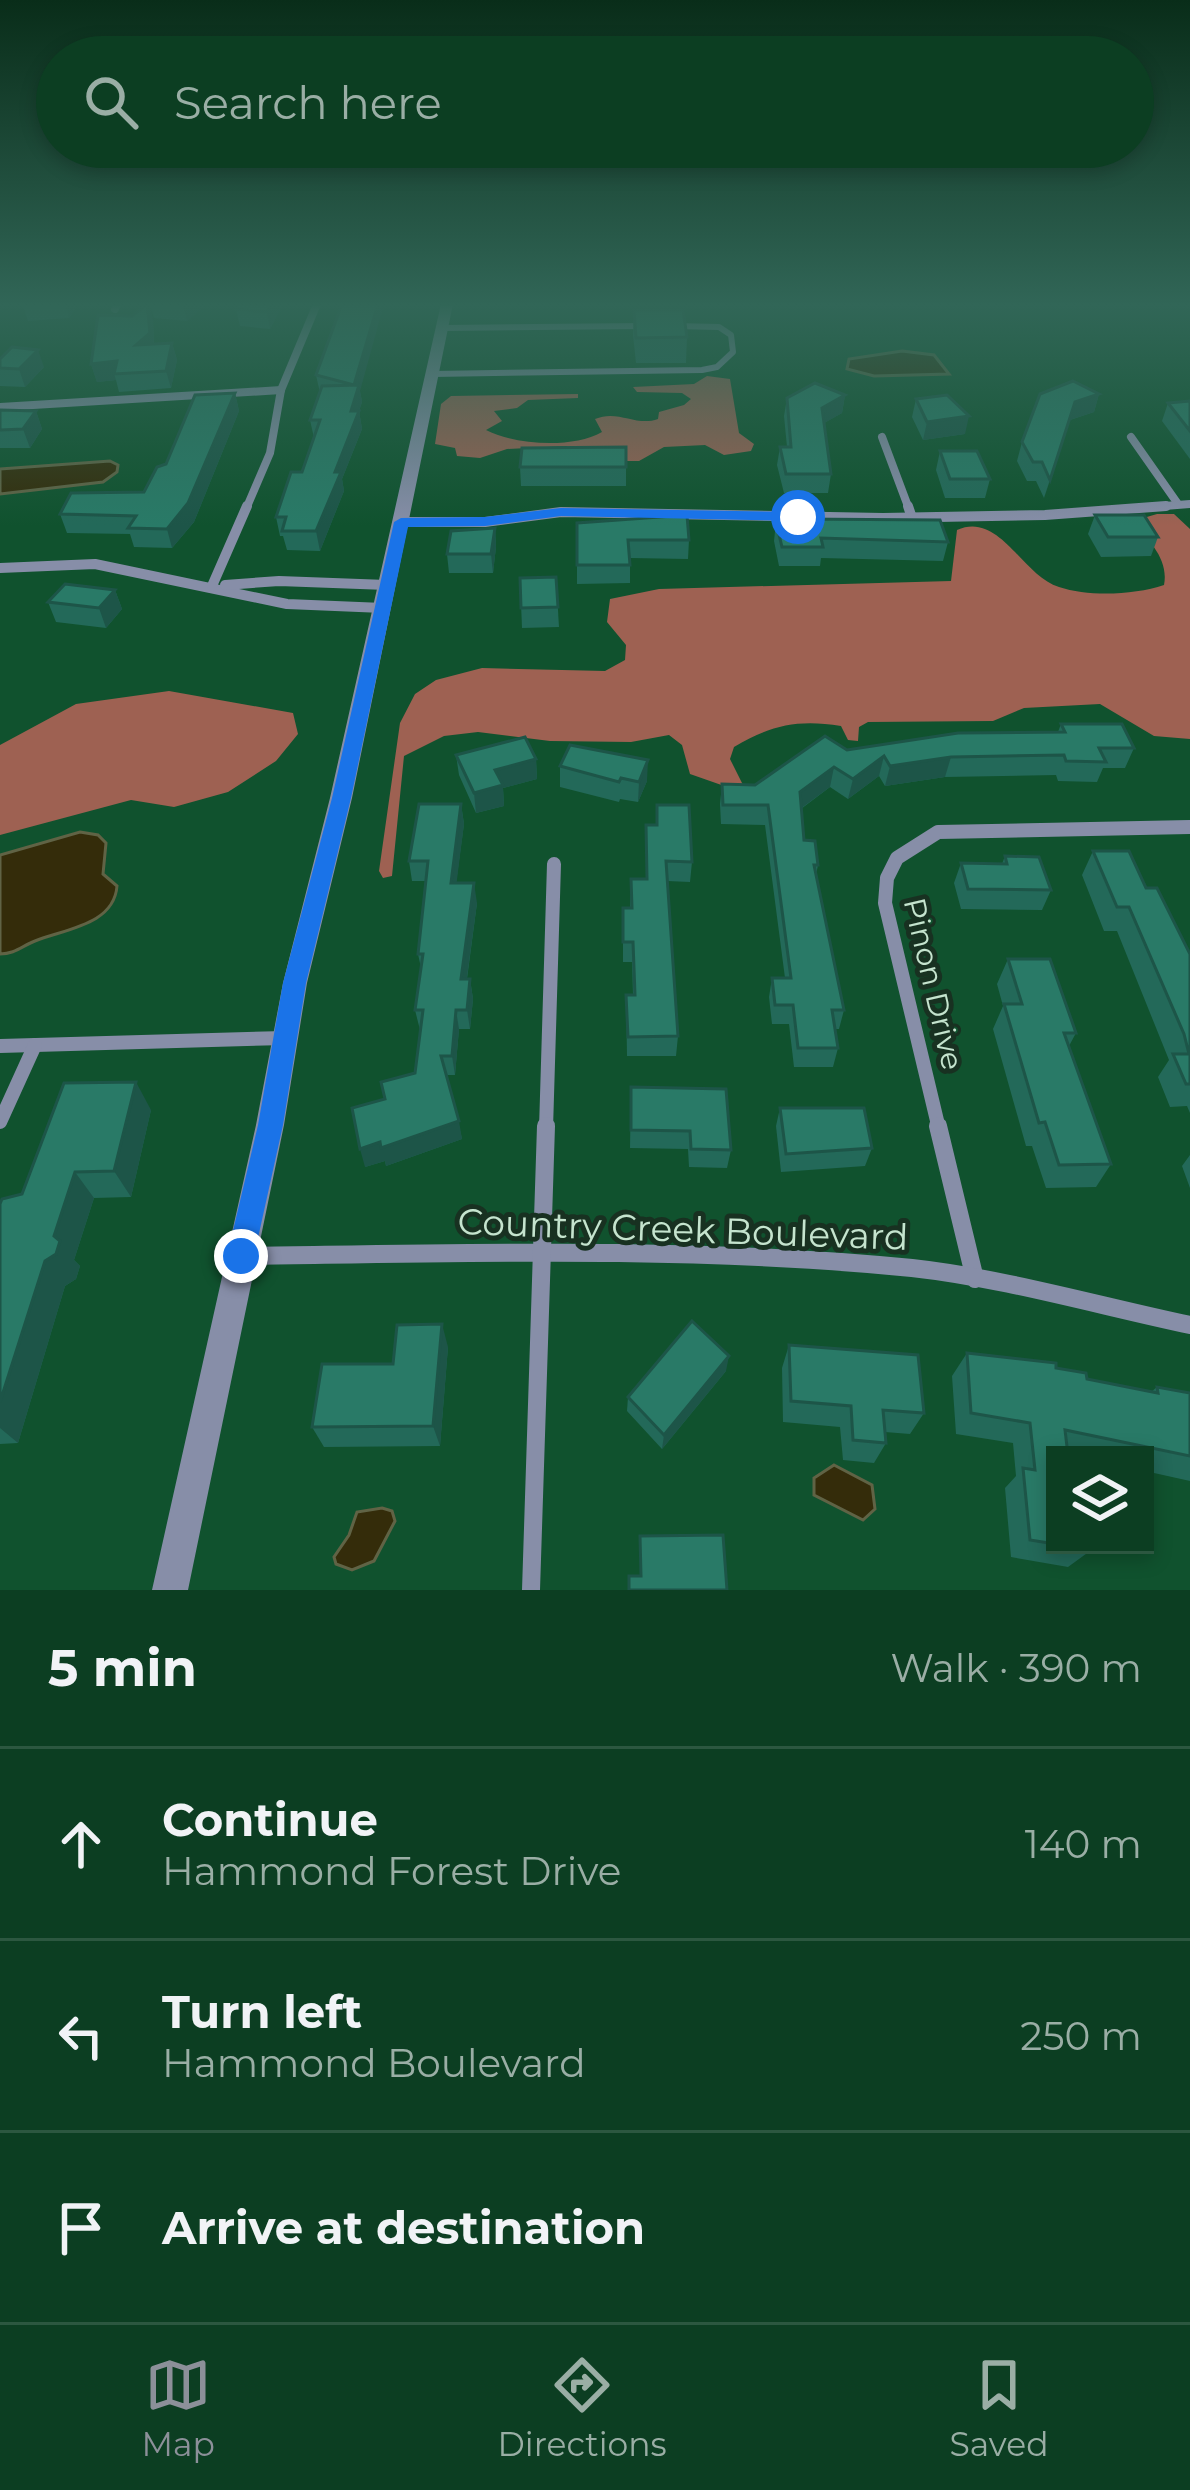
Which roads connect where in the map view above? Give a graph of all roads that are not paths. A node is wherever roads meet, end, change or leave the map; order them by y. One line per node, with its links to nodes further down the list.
1 (285, 378): 3 (street)
2 (431, 378): 9 (street)
3 (280, 390): 4 (street); 11 (street)
4 (0, 407)
5 (882, 437): 8 (street)
6 (1131, 437): 7 (street)
7 (1184, 504): 8 (street)
8 (912, 518): 9 (street)
9 (401, 522): 12 (street)
10 (0, 568): 11 (street)
11 (212, 586): 12 (street); 12 (street)
12 (385, 597): 15 (street)
13 (1188, 830): 21 (street, Pinon Drive)
14 (554, 864): 19 (street)
15 (286, 1039): 16 (street); 20 (street)
16 (34, 1045): 17 (street); 18 (street)
17 (0, 1046)
18 (0, 1122)
19 (538, 1252): 20 (street, Country Creek Boulevard); 21 (street, Country Creek Boulevard); 24 (street)
20 (241, 1256): 23 (street)
21 (975, 1279): 22 (street, Country Creek Boulevard)
22 (1190, 1324)
23 (170, 1590)
24 (531, 1590)

